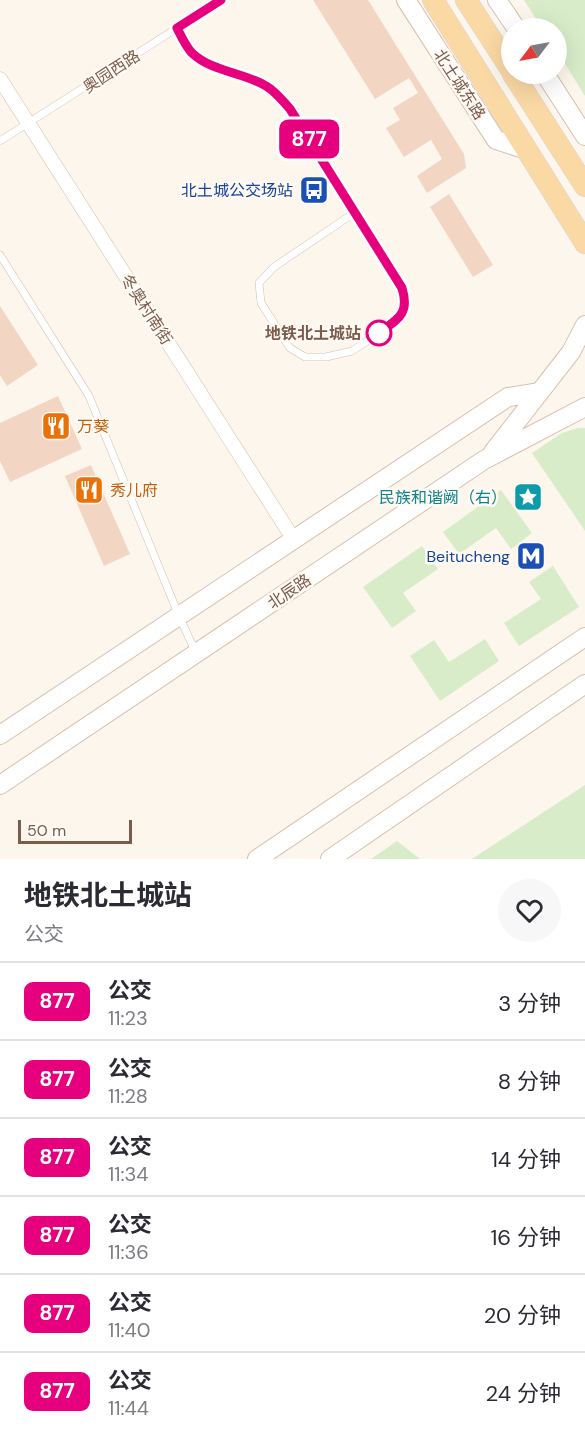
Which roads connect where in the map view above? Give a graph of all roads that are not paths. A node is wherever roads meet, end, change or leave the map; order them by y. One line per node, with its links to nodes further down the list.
1 (221, 0): 7 (lane, 奥园西路)
2 (406, 0): 15 (main road, 北土城东路)
3 (433, 0): 15 (main road, 北土城东路)
4 (466, 0): 8 (main road)
5 (497, 0): 6 (main road)
6 (509, 18)
7 (177, 28): 12 (lane, 奥园西路); 17 (lane)
8 (501, 55)
9 (0, 79): 12 (street, 冬奥村南街)
10 (520, 84): 16 (main road)
11 (551, 84): 13 (main road)
12 (28, 123): 14 (lane, 奥园西路); 26 (street, 冬奥村南街)
13 (585, 136)
14 (0, 141)
15 (527, 150): 18 (main road, 北土城东路)
16 (585, 186)
17 (354, 213): 17 (lane)
18 (585, 243)
19 (0, 255): 27 (lane)
20 (585, 325): 21 (main road)
21 (540, 392): 25 (main road); 26 (main road)
22 (585, 407): 23 (main road, 北辰路)
23 (566, 417): 24 (main road); 25 (main road, 北辰路)
24 (585, 424)
25 (488, 458): 29 (main road, 北辰路)
26 (294, 540): 27 (main road)
27 (179, 616): 29 (lane); 31 (main road)
28 (583, 640): 33 (main road)
29 (196, 653): 32 (main road, 北辰路)
30 (585, 684): 34 (main road)
31 (0, 735)
32 (0, 785)
33 (257, 859)
34 (330, 859)

